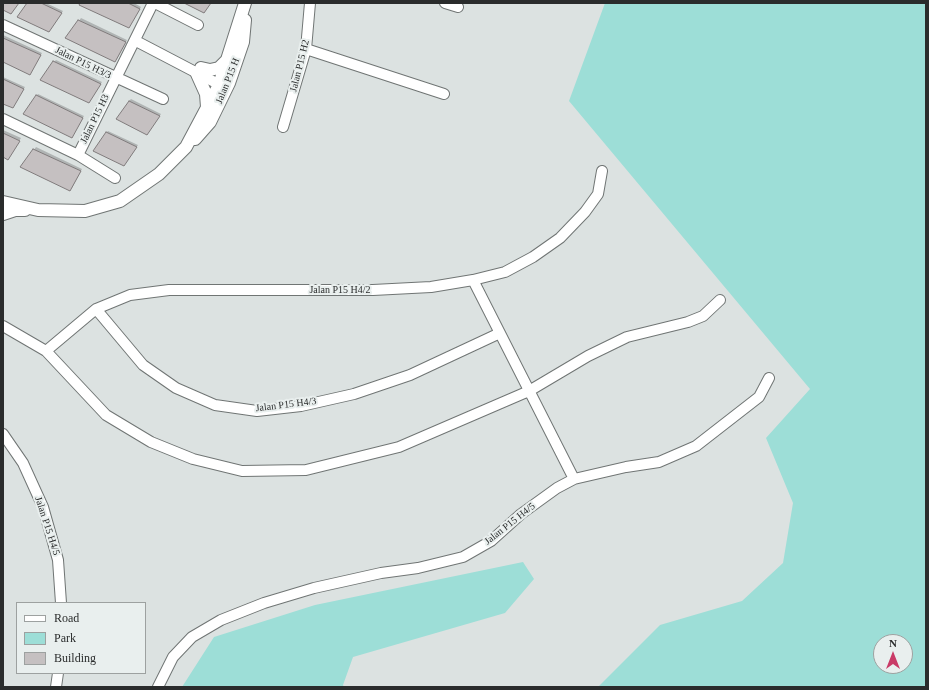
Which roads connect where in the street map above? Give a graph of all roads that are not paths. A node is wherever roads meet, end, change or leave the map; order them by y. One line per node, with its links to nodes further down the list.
1 (154, 3): 7 (street); 8 (street, Jalan P15 H3)
2 (246, 3): 10 (street, Jalan P15 H); 13 (street, Jalan P15 H)
3 (310, 3): 9 (street, Jalan P15 H2)
4 (445, 3): 5 (street)
5 (458, 7)
6 (3, 25): 12 (street, Jalan P15 H3/3)
7 (198, 25)
8 (137, 38): 11 (street); 12 (street, Jalan P15 H3)
9 (306, 48): 14 (street); 18 (street, Jalan P15 H2)
10 (227, 60): 11 (street); 13 (street, Jalan P15 H)
11 (199, 71): 13 (street); 16 (street)
12 (116, 78): 15 (street, Jalan P15 H3/3); 20 (street, Jalan P15 H3)
13 (224, 84): 16 (street, Jalan P15 H); 19 (street, Jalan P15 H)
14 (444, 94)
15 (163, 99)
16 (207, 107): 19 (street, Jalan P15 H)
17 (3, 119): 20 (street)
18 (283, 127)
19 (186, 147): 27 (street, Jalan P15 H)
20 (78, 155): 22 (street)
21 (602, 171): 29 (street, Jalan P15 H4/2)
22 (115, 178)
23 (3, 193): 25 (street, Jalan P15 H)
24 (3, 201): 25 (street); 26 (street, Jalan P15 H)
25 (25, 201): 27 (street, Jalan P15 H)
26 (38, 210): 27 (street, Jalan P15 H); 28 (street)
27 (84, 211)
28 (3, 214)
29 (473, 280): 31 (street, Jalan P15 H4/2); 33 (street)
30 (720, 300): 36 (street)
31 (96, 308): 33 (street, Jalan P15 H4/3); 34 (street, Jalan P15 H4/2)
32 (3, 326): 34 (street)
33 (500, 333): 36 (street)
34 (46, 351): 36 (street)
35 (769, 378): 38 (street, Jalan P15 H4/5)
36 (529, 391): 38 (street)
37 (3, 434): 39 (street, Jalan P15 H4/5)
38 (574, 479): 42 (street, Jalan P15 H4/5)
39 (61, 602)
40 (58, 674): 41 (street)
41 (56, 687)
42 (158, 687)

